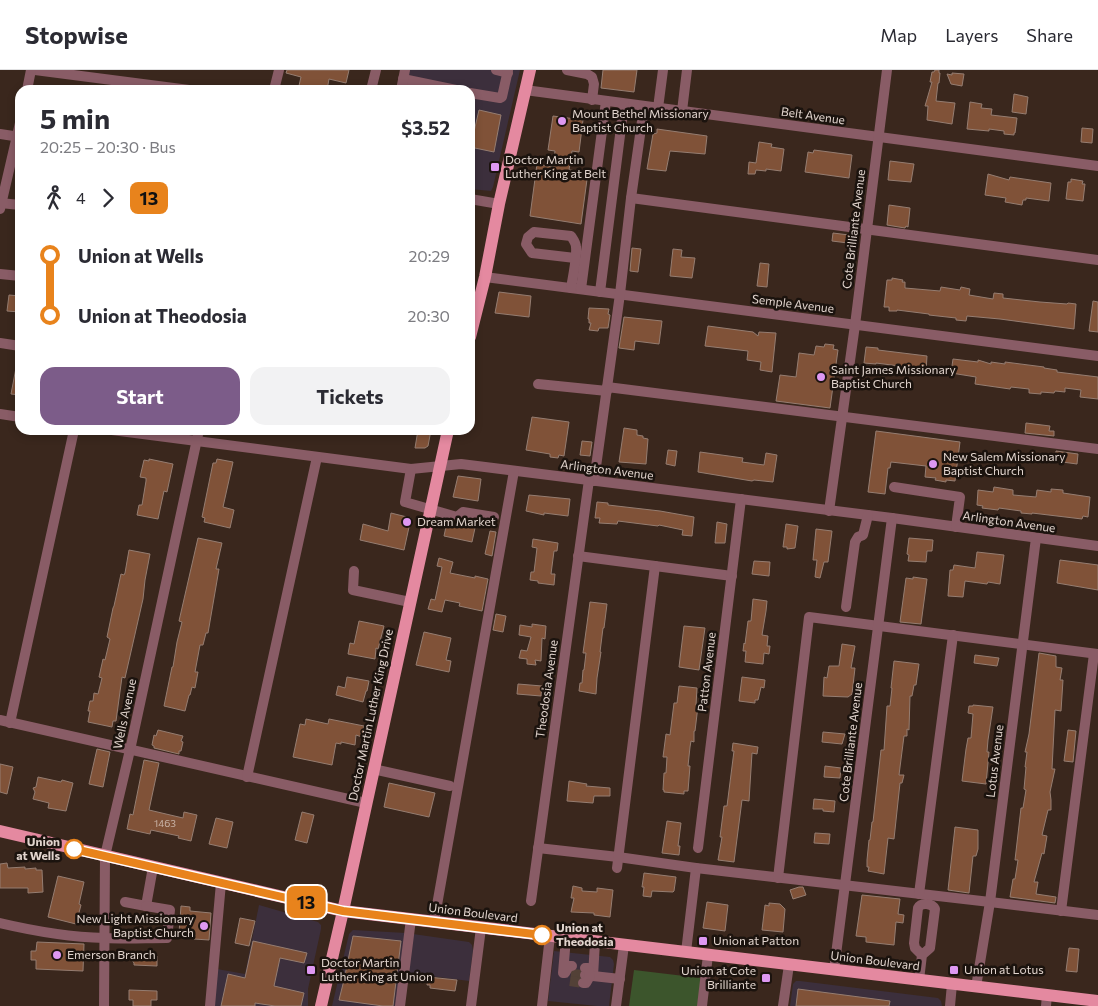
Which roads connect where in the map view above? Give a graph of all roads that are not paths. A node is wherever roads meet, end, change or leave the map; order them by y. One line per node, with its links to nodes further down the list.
1 (31, 70): 13 (street)
2 (35, 70): 14 (street)
3 (279, 70): 15 (street)
4 (376, 70): 16 (street)
5 (496, 70): 11 (street)
6 (530, 70): 18 (main road)
7 (567, 70): 20 (street)
8 (663, 70): 24 (street)
9 (687, 70): 25 (street)
10 (887, 70): 28 (street, Cote Brilliante Avenue)
11 (508, 71): 19 (street)
12 (404, 75): 17 (street)
13 (28, 85)
14 (150, 85)
15 (275, 85)
16 (373, 85)
17 (439, 85)
18 (525, 90): 20 (street, Belt Avenue); 33 (main road)
19 (475, 94)
20 (592, 100): 21 (street, Belt Avenue)
21 (606, 101): 22 (street, Belt Avenue); 42 (street)
22 (624, 104): 23 (street, Belt Avenue); 43 (street)
23 (644, 106): 24 (street, Belt Avenue); 31 (street, Theodosia Avenue)
24 (658, 108): 25 (street, Belt Avenue)
25 (682, 112): 28 (street, Belt Avenue)
26 (0, 134): 27 (street)
27 (15, 136)
28 (878, 138): 30 (street, Belt Avenue); 36 (street, Cote Brilliante Avenue)
29 (15, 151): 34 (street)
30 (1098, 166)
31 (631, 198): 36 (street); 44 (street, Theodosia Avenue)
32 (475, 200): 33 (street)
33 (499, 204): 41 (main road)
34 (0, 205): 35 (street)
35 (15, 205)
36 (866, 230): 38 (street); 46 (street, Cote Brilliante Avenue)
37 (575, 258): 37 (street); 42 (street)
38 (1098, 260)
39 (0, 274): 40 (street)
40 (15, 276)
41 (484, 277): 42 (street, Semple Avenue); 45 (main road)
42 (576, 288): 43 (street, Semple Avenue)
43 (600, 292): 44 (street, Semple Avenue)
44 (620, 294): 46 (street, Semple Avenue); 51 (street, Theodosia Avenue)
45 (475, 316)
46 (855, 325): 49 (street, Semple Avenue); 54 (street, Cote Brilliante Avenue)
47 (0, 343): 48 (street)
48 (15, 345)
49 (1098, 356)
50 (538, 384): 51 (street)
51 (607, 389): 54 (street); 65 (street, Theodosia Avenue)
52 (0, 414): 53 (street)
53 (15, 416)
54 (842, 416): 60 (street); 69 (street, Cote Brilliante Avenue)
55 (73, 435): 86 (street)
56 (147, 435): 59 (street, Arlington Avenue)
57 (198, 435): 59 (street, Wells Avenue)
58 (447, 435): 62 (main road, Doctor Martin Luther King Drive)
59 (197, 442): 61 (street, Arlington Avenue); 87 (street, Wells Avenue)
60 (1098, 449)
61 (317, 457): 63 (street, Arlington Avenue); 89 (street)
62 (439, 466): 63 (street, Arlington Avenue); 64 (street, Arlington Avenue); 68 (main road, Doctor Martin Luther King Drive)
63 (411, 469): 68 (street)
64 (514, 470): 65 (street, Arlington Avenue); 111 (street)
65 (591, 480): 67 (street, Arlington Avenue); 76 (street, Theodosia Avenue)
66 (894, 487): 73 (street)
67 (741, 499): 69 (street, Arlington Avenue); 79 (street, Patton Avenue)
68 (430, 509): 71 (street); 80 (main road, Doctor Martin Luther King Drive)
69 (829, 511): 70 (street, Arlington Avenue)
70 (868, 515): 72 (street, Arlington Avenue); 81 (street)
71 (494, 518)
72 (892, 518): 73 (street, Arlington Avenue); 82 (street, Cote Brilliante Avenue)
73 (956, 527): 74 (street, Arlington Avenue)
74 (1036, 538): 75 (street, Arlington Avenue); 84 (street, Lotus Avenue)
75 (1098, 546)
76 (578, 556): 77 (street); 93 (street, Theodosia Avenue)
77 (655, 566): 79 (street); 96 (street)
78 (354, 571): 80 (street)
79 (732, 576): 94 (street, Patton Avenue)
80 (410, 602): 88 (main road, Doctor Martin Luther King Drive)
81 (846, 607)
82 (879, 626): 83 (street); 99 (street); 101 (street, Cote Brilliante Avenue)
83 (953, 636): 84 (street); 102 (street)
84 (1022, 644): 85 (street); 105 (street, Lotus Avenue)
85 (1096, 654): 108 (street)
86 (5, 722): 87 (street)
87 (130, 750): 89 (street); 95 (street, Wells Avenue)
88 (373, 769): 90 (street); 91 (main road, Doctor Martin Luther King Drive)
89 (247, 777): 91 (street)
90 (450, 786)
91 (366, 803): 107 (main road, Doctor Martin Luther King Drive)
92 (0, 831): 95 (main road, Union Boulevard)
93 (538, 848): 96 (street); 103 (street, Theodosia Avenue)
94 (698, 848)
95 (105, 856): 97 (main road, Union Boulevard); 115 (street, Wells Avenue)
96 (618, 862): 98 (street)
97 (153, 867): 100 (main road, Union Boulevard); 106 (street)
98 (696, 868): 99 (street); 119 (street)
99 (778, 878): 101 (street)
100 (221, 883): 107 (main road, Union Boulevard); 132 (street)
101 (846, 886): 102 (street); 123 (street, Cote Brilliante Avenue)
102 (919, 894): 105 (street)
103 (531, 901)
104 (125, 902): 106 (street)
105 (990, 902): 108 (street); 128 (street, Lotus Avenue)
106 (146, 906): 115 (street)
107 (343, 911): 110 (main road, Union Boulevard); 133 (main road, Doctor Martin Luther King Drive)
108 (1061, 911): 109 (street)
109 (1098, 915)
110 (411, 919): 111 (main road, Union Boulevard); 134 (street)
111 (434, 922): 113 (main road, Union Boulevard)
112 (0, 924): 115 (street)
113 (481, 928): 114 (main road, Union Boulevard); 135 (street)
114 (550, 936): 116 (main road, Union Boulevard); 124 (street)
115 (105, 938): 131 (street, Wells Avenue)
116 (566, 938): 117 (main road, Union Boulevard); 124 (street)
117 (595, 942): 118 (main road, Union Boulevard); 125 (street)
118 (624, 945): 119 (main road, Union Boulevard); 125 (street)
119 (686, 952): 120 (main road, Union Boulevard)
120 (708, 955): 122 (main road, Union Boulevard); 138 (street)
121 (922, 955): 126 (street)
122 (789, 965): 123 (main road, Union Boulevard); 139 (street)
123 (834, 970): 126 (main road, Union Boulevard)
124 (546, 972): 136 (street)
125 (620, 979): 137 (street)
126 (919, 980): 127 (main road, Union Boulevard)
127 (952, 984): 128 (main road, Union Boulevard); 140 (street)
128 (976, 987): 129 (main road, Union Boulevard)
129 (1046, 1001): 130 (main road, Union Boulevard)
130 (1098, 1002)
131 (104, 1006)
132 (210, 1006)
133 (321, 1006)
134 (400, 1006)
135 (471, 1006)
136 (542, 1006)
137 (616, 1006)
138 (702, 1006)
139 (783, 1006)
140 (950, 1006)

